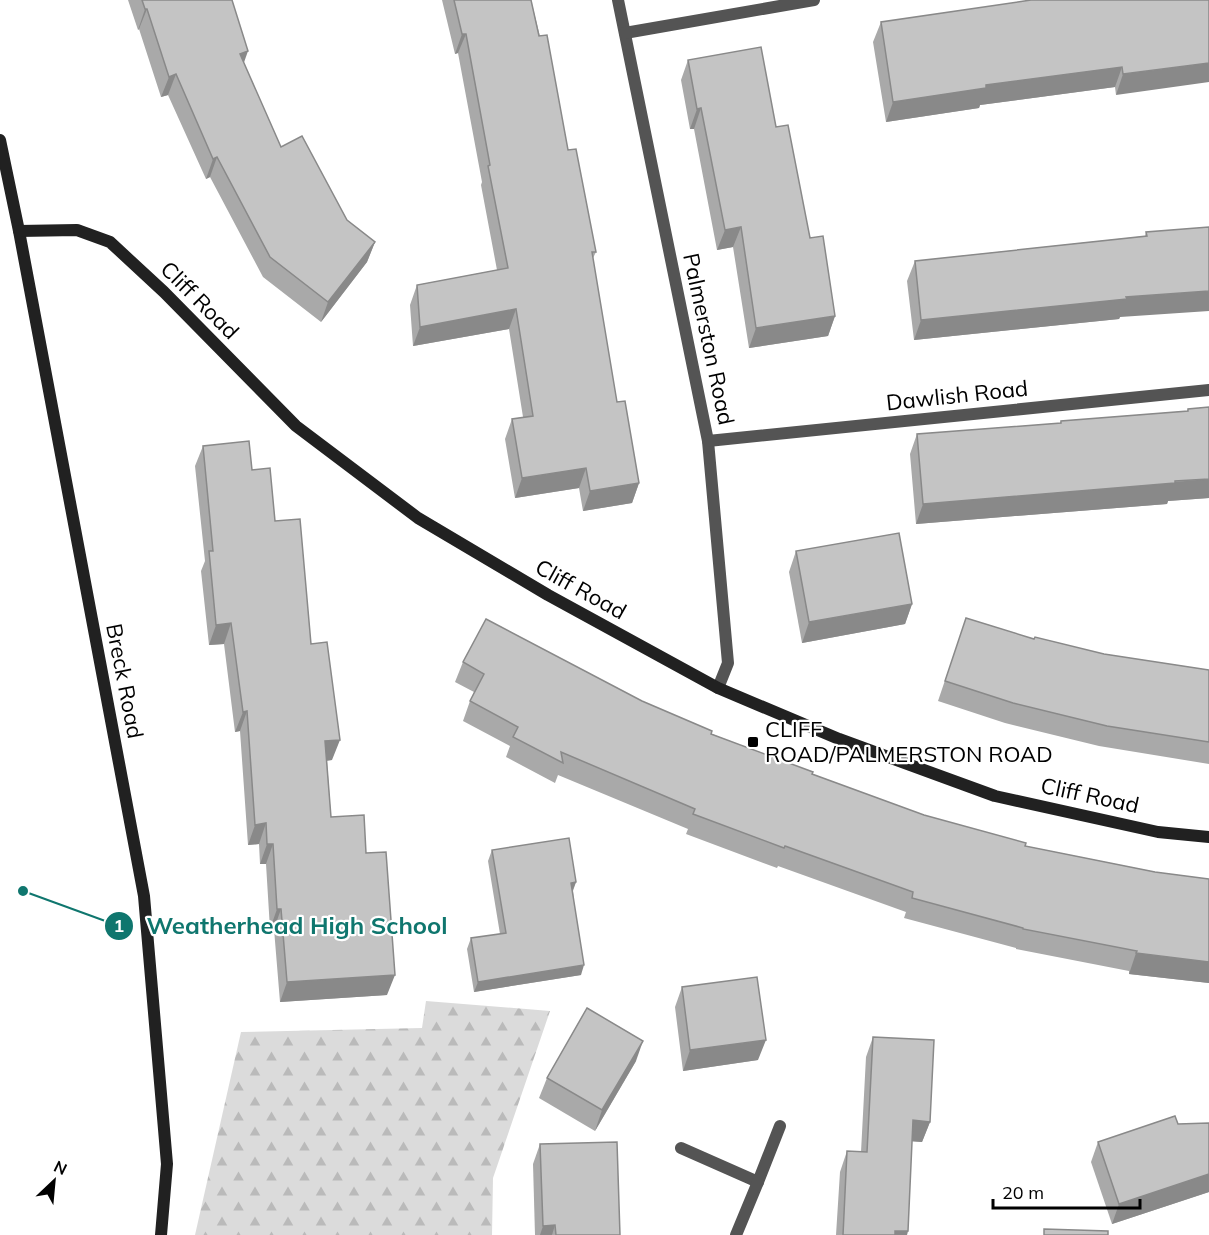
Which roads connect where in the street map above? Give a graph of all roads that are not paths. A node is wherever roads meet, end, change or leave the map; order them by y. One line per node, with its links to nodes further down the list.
1 (618, 0): 3 (street, Palmerston Road)
2 (814, 0): 3 (street)
3 (625, 33): 7 (street, Palmerston Road)
4 (0, 140): 5 (street, Breck Road)
5 (19, 231): 8 (street, Cliff Road); 13 (street, Breck Road)
6 (1209, 390): 7 (street, Dawlish Road)
7 (708, 441): 8 (street, Palmerston Road)
8 (718, 688): 9 (street, Cliff Road)
9 (1209, 837)
10 (780, 1126): 12 (street)
11 (681, 1148): 12 (street)
12 (758, 1182): 14 (street)
13 (161, 1235)
14 (736, 1235)

